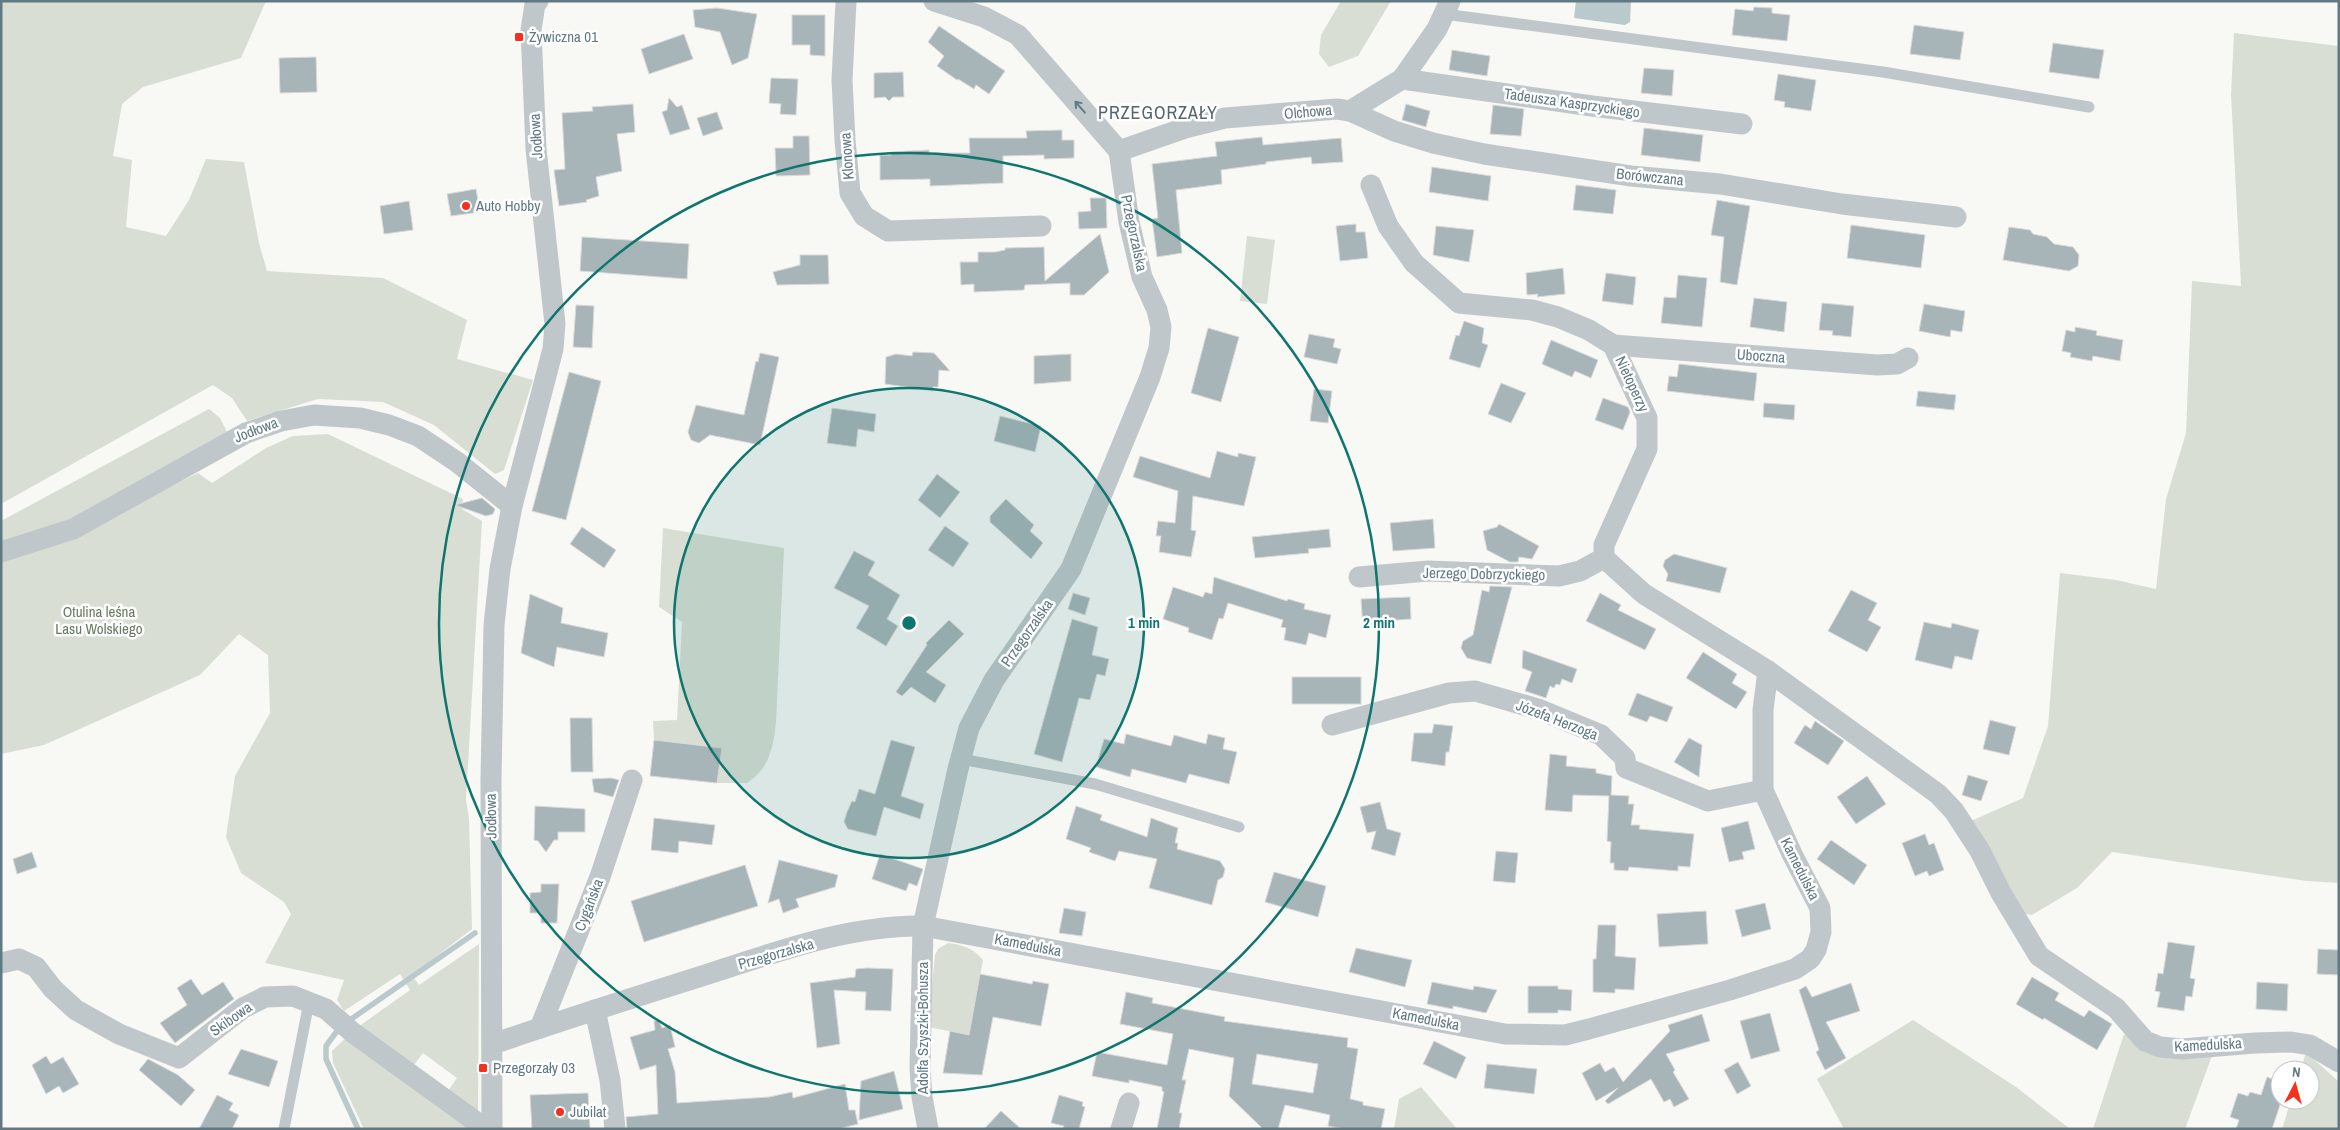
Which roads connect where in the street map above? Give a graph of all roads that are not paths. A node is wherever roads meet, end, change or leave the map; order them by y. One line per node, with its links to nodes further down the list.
1 (846, 1): 12 (street, Klonowa)
2 (934, 1): 9 (street, one-way to 2)
3 (536, 2): 15 (street, Jodłowa)
4 (1447, 8): 5 (street, Olchowa); 6 (lane)
5 (1402, 79): 7 (street, Olchowa); 8 (street, Tadeusza Kasprzyckiego)
6 (2089, 107)
7 (1350, 111): 9 (street, Olchowa); 11 (street, Borówczana)
8 (1742, 124)
9 (1119, 151): 21 (street, Przegorzalska)
10 (1371, 185): 13 (street, Nietoperzy)
11 (1956, 217)
12 (1041, 226)
13 (1613, 344): 14 (street, Uboczna); 17 (street, Nietoperzy)
14 (1908, 358)
15 (512, 506): 16 (street, Jodłowa); 30 (street, Jodłowa)
16 (1, 552)
17 (1604, 558): 18 (street, Jerzego Dobrzyckiego); 19 (street)
18 (1359, 577)
19 (1768, 671): 23 (street, Kamedulska); 31 (street, Kamedulska)
20 (1332, 725): 23 (street, Józefa Herzoga)
21 (960, 759): 24 (lane); 25 (street, Przegorzalska)
22 (632, 780): 29 (street, Cygańska)
23 (1763, 790): 25 (street, Kamedulska)
24 (1239, 828)
25 (923, 926): 28 (street, Przegorzalska); 37 (street, Adolfa Szyszki-Bohusza)
26 (1, 963): 27 (street, Skibowa)
27 (309, 1002): 33 (lane); 34 (street, Skibowa)
28 (595, 1010): 29 (street, Przegorzalska); 36 (street)
29 (540, 1028): 30 (street, Przegorzalska)
30 (493, 1044): 35 (street, Jodłowa)
31 (2339, 1062)
32 (1130, 1103): 38 (street)
33 (284, 1129)
34 (486, 1129)
35 (492, 1129)
36 (615, 1129)
37 (928, 1129)
38 (1121, 1129)

